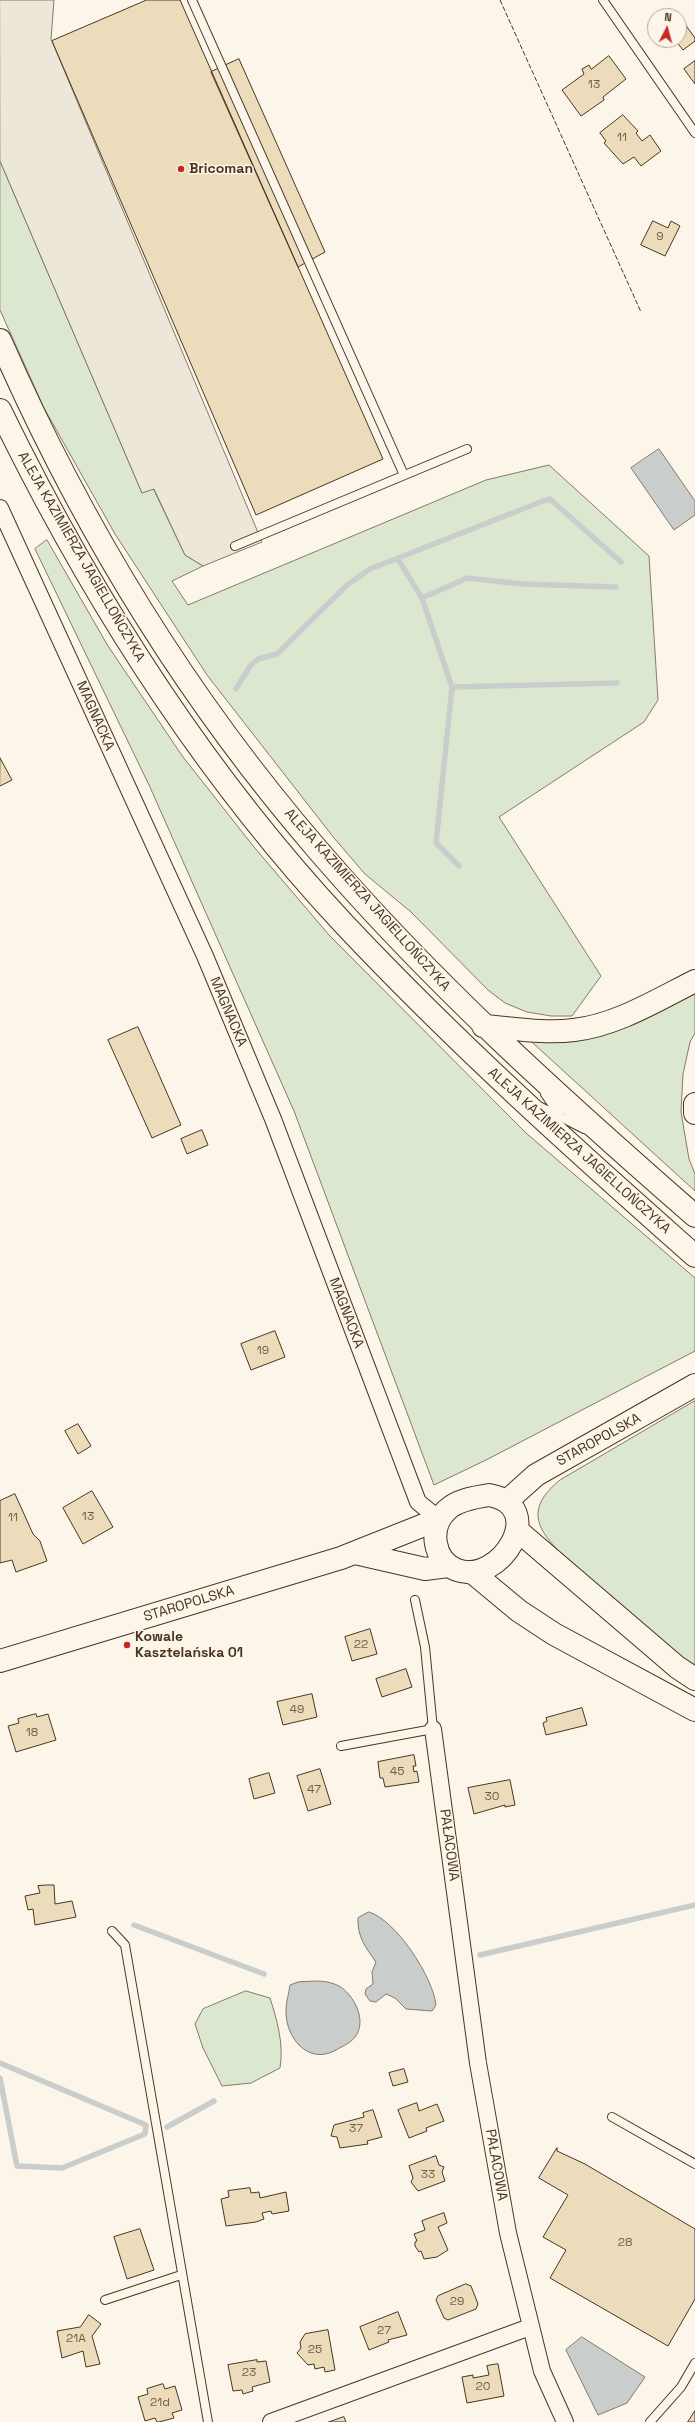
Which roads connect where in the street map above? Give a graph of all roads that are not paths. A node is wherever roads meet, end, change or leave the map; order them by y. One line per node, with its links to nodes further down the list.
1 (192, 0): 7 (lane)
2 (603, 0): 3 (lane)
3 (695, 133)
4 (0, 340): 11 (main road, ALEJA KAZIMIERZA JAGIELLOŃCZYKA)
5 (0, 410): 13 (main road, ALEJA KAZIMIERZA JAGIELLOŃCZYKA)
6 (467, 449): 7 (lane)
7 (404, 475): 9 (lane)
8 (0, 508): 23 (street, MAGNACKA)
9 (235, 546)
10 (695, 981): 11 (main road)
11 (483, 1026): 12 (main road, ALEJA KAZIMIERZA JAGIELLOŃCZYKA)
12 (528, 1068): 16 (lane); 17 (main road, ALEJA KAZIMIERZA JAGIELLOŃCZYKA)
13 (508, 1088): 16 (lane); 18 (main road, ALEJA KAZIMIERZA JAGIELLOŃCZYKA)
14 (695, 1104): 15 (main road)
15 (695, 1114)
16 (560, 1117): 17 (lane); 18 (lane)
17 (613, 1145): 19 (main road, ALEJA KAZIMIERZA JAGIELLOŃCZYKA)
18 (593, 1166): 20 (main road, ALEJA KAZIMIERZA JAGIELLOŃCZYKA)
19 (695, 1216)
20 (695, 1256)
21 (695, 1385): 22 (main road, STAROPOLSKA)
22 (507, 1501): 23 (main road); 24 (main road)
23 (439, 1519): 25 (main road, STAROPOLSKA); 26 (main road)
24 (517, 1530): 27 (main road); 30 (main road)
25 (355, 1553): 26 (main road, STAROPOLSKA); 29 (main road, STAROPOLSKA)
26 (448, 1566): 27 (main road)
27 (472, 1572): 31 (main road)
28 (415, 1600): 32 (lane)
29 (0, 1661)
30 (695, 1679)
31 (695, 1710)
32 (433, 1729): 33 (lane); 39 (street, PAŁACOWA)
33 (340, 1746)
34 (112, 1931): 37 (lane)
35 (612, 2117): 36 (lane)
36 (695, 2164)
37 (181, 2275): 38 (lane); 41 (lane)
38 (104, 2300)
39 (530, 2327): 42 (street); 43 (street, PAŁACOWA)
40 (695, 2363): 44 (lane)
41 (208, 2422)
42 (271, 2422)
43 (565, 2422)
44 (650, 2422)

